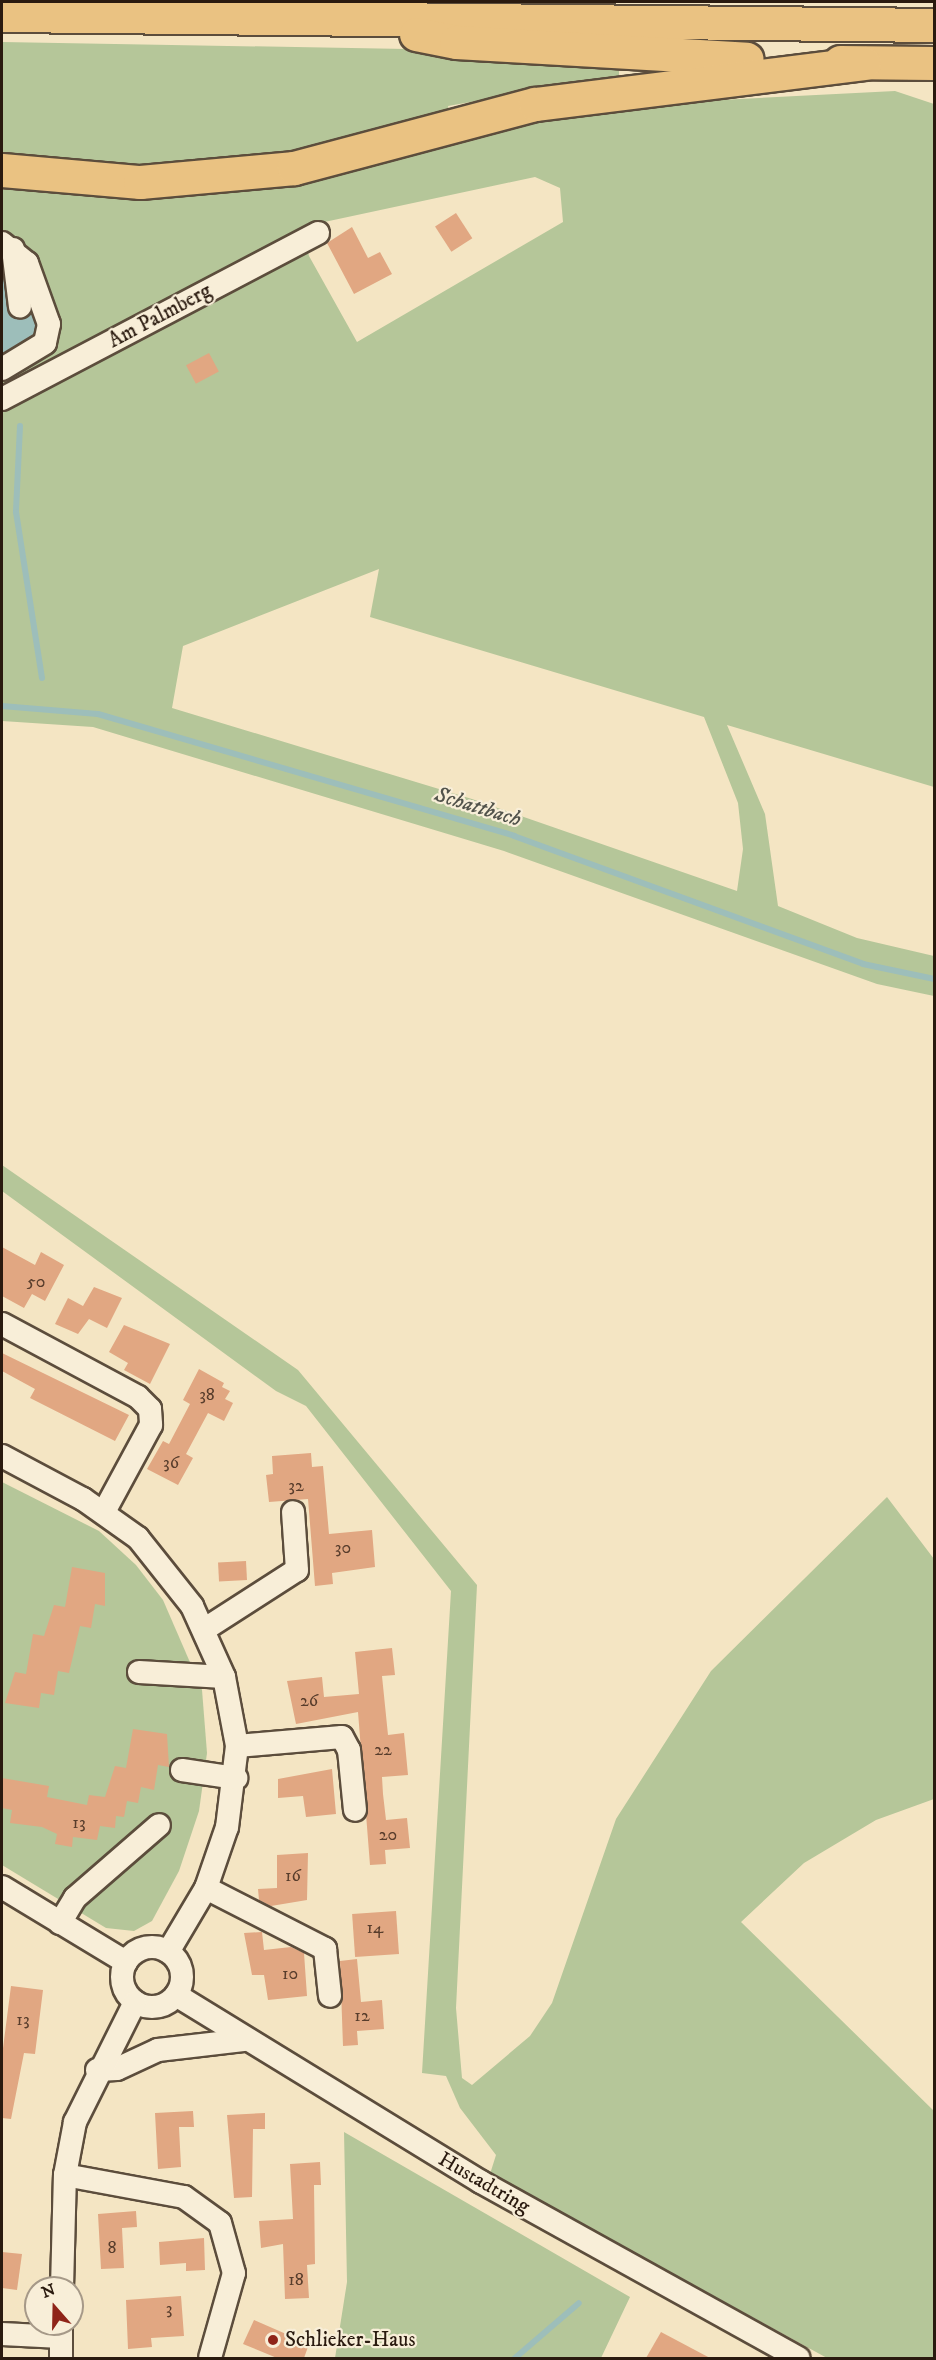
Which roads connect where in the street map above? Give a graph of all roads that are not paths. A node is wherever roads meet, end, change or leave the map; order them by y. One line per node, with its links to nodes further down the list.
1 (2, 15): 2 (highway)
2 (334, 18): 3 (highway); 4 (highway)
3 (934, 25)
4 (862, 63): 5 (highway); 6 (highway)
5 (934, 63)
6 (2, 170)
7 (318, 233): 11 (street, Am Palmberg)
8 (7, 245): 9 (street); 10 (street)
9 (21, 307)
10 (2, 369)
11 (2, 399)
12 (2, 1324): 14 (street)
13 (2, 1456): 14 (street)
14 (105, 1512): 16 (street)
15 (293, 1512): 16 (street)
16 (205, 1629): 18 (street)
17 (138, 1672): 18 (street)
18 (224, 1677): 19 (street)
19 (237, 1746): 21 (street); 22 (street)
20 (182, 1770): 21 (street)
21 (236, 1779): 25 (street)
22 (355, 1810)
23 (159, 1825): 26 (street)
24 (2, 1887): 26 (street)
25 (206, 1888): 27 (street); 30 (street)
26 (60, 1923): 28 (street)
27 (168, 1952): 28 (street); 29 (street)
28 (126, 1962): 31 (street)
29 (176, 1995): 31 (street); 32 (street, Hustadtring)
30 (330, 1996)
31 (135, 2001): 33 (street)
32 (245, 2040): 33 (street); 39 (street, Hustadtring)
33 (97, 2070): 34 (street)
34 (65, 2175): 35 (street); 38 (street)
35 (62, 2276)
36 (2, 2334): 37 (street)
37 (61, 2340)
38 (210, 2358)
39 (799, 2358)

